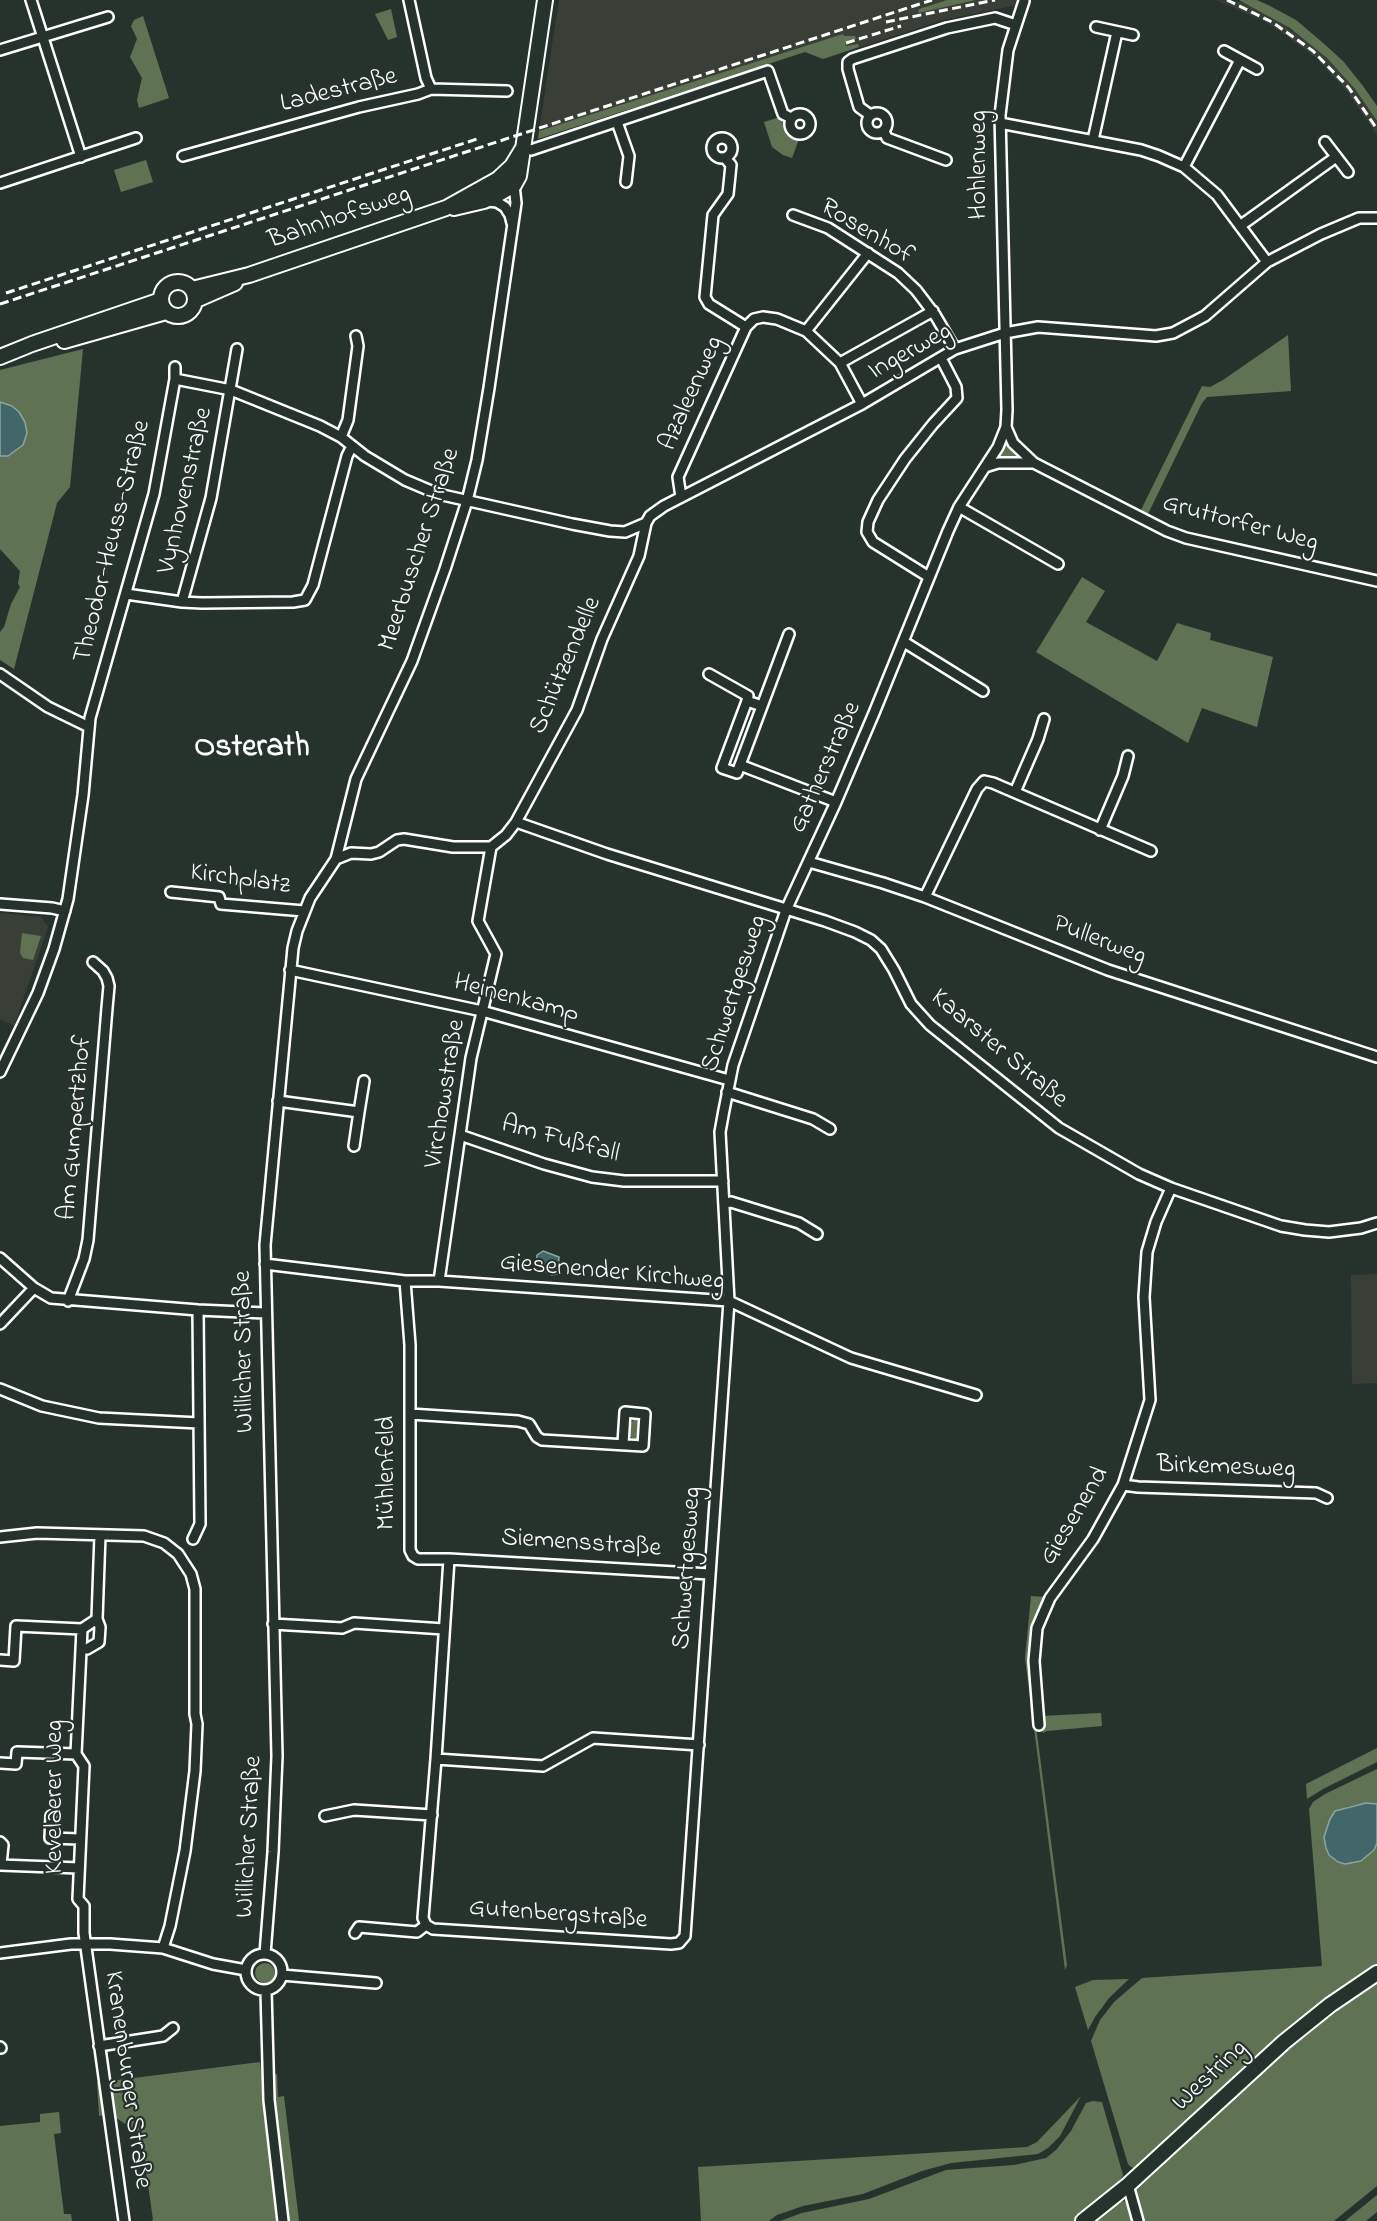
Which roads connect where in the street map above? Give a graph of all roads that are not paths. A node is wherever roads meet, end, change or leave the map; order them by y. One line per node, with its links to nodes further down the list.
1 (31, 0): 10 (street)
2 (409, 0): 15 (street)
3 (545, 0): 25 (main road, Meerbuscher Straße)
4 (1024, 1): 6 (street, Hohlenweg)
5 (108, 17): 10 (street)
6 (1016, 25): 17 (street); 20 (street, Hohlenweg)
7 (1096, 27): 8 (street)
8 (1117, 32): 9 (street); 23 (street)
9 (1132, 35)
10 (43, 36): 11 (street); 26 (street)
11 (0, 50)
12 (1224, 51): 13 (street)
13 (1240, 60): 14 (street); 31 (street)
14 (1257, 69)
15 (431, 88): 16 (street, Ladestraße); 27 (street, Ladestraße)
16 (507, 91)
17 (870, 115): 21 (street); 21 (street)
18 (791, 118): 19 (street)
19 (617, 122): 25 (street); 34 (street)
20 (1000, 123): 23 (street); 50 (street, Hohlenweg)
21 (884, 130): 30 (street)
22 (136, 138): 26 (street)
23 (1093, 140): 31 (street)
24 (1325, 142): 28 (street)
25 (523, 148): 33 (main road, Meerbuscher Straße); 36 (main road, Meerbuscher Straße)
26 (81, 156): 35 (street)
27 (183, 156)
28 (1336, 157): 32 (street); 41 (street)
29 (725, 158): 48 (street, Azaleenweg)
30 (946, 160)
31 (1184, 167): 41 (street)
32 (1348, 172)
33 (498, 179): 36 (street); 38 (main road, Bahnhofsweg)
34 (626, 182)
35 (0, 183)
36 (513, 185): 37 (main road, Bahnhofsweg); 42 (street, Meerbuscher Straße)
37 (484, 201): 38 (main road, Bahnhofsweg); 42 (street, Meerbuscher Straße)
38 (446, 208): 45 (main road, Bahnhofsweg)
39 (793, 214): 43 (street, Rosenhof)
40 (1377, 219): 44 (street, Ingerweg)
41 (1240, 226): 44 (street)
42 (513, 233): 67 (street, Meerbuscher Straße)
43 (868, 253): 47 (street, Rosenhof); 49 (street)
44 (1267, 262): 50 (street, Ingerweg)
45 (194, 295): 46 (main road); 46 (main road)
46 (163, 306): 54 (main road)
47 (933, 311): 53 (street, Rosenhof); 56 (street)
48 (746, 327): 49 (street); 66 (street, Azaleenweg)
49 (806, 331): 56 (street)
50 (1005, 333): 53 (street, Ingerweg); 61 (street, Gatherstraße)
51 (356, 336): 62 (street)
52 (237, 349): 59 (street, Vynhovenstraße)
53 (955, 349): 55 (street, Ingerweg)
54 (2, 356)
55 (941, 358): 60 (street, Ingerweg); 71 (street)
56 (840, 363): 60 (street)
57 (175, 367): 58 (street, Theodor-Heuss-Straße)
58 (175, 379): 59 (street, Ingerweg); 73 (street, Theodor-Heuss-Straße)
59 (231, 390): 62 (street, Ingerweg); 74 (street, Vynhovenstraße)
60 (862, 404): 66 (street, Ingerweg)
61 (1006, 427): 64 (street, Gruttorfer Weg); 65 (street, Gatherstraße)
62 (341, 437): 63 (street, Ingerweg)
63 (352, 446): 67 (street, Ingerweg); 74 (street)
64 (1034, 463): 65 (street, Gruttorfer Weg); 72 (street, Gruttorfer Weg)
65 (985, 467): 68 (street, Gatherstraße)
66 (681, 497): 69 (street, Ingerweg)
67 (466, 501): 69 (street, Ingerweg); 86 (street, Meerbuscher Straße)
68 (959, 507): 70 (street); 71 (street, Gatherstraße)
69 (646, 523): 89 (street, Schützendelle)
70 (1058, 564)
71 (929, 577): 76 (street, Gatherstraße)
72 (1377, 581)
73 (126, 594): 74 (street); 83 (street, Theodor-Heuss-Straße)
74 (182, 602)
75 (789, 634): 81 (street)
76 (904, 642): 79 (street); 88 (street, Gatherstraße)
77 (0, 674): 83 (street)
78 (709, 674): 80 (street)
79 (983, 691)
80 (747, 701): 81 (street); 85 (street)
81 (762, 706): 85 (street)
82 (1044, 719): 87 (street)
83 (89, 727): 100 (street, Theodor-Heuss-Straße)
84 (1128, 756): 90 (street)
85 (740, 765): 88 (street)
86 (361, 766): 93 (street, Willicher Straße)
87 (1015, 792): 90 (street); 96 (street)
88 (836, 802): 94 (street, Gatherstraße)
89 (516, 822): 91 (street, Schützendelle); 98 (street, Kaarster Straße)
90 (1100, 830): 92 (street)
91 (491, 847): 93 (street); 103 (street, Virchowstraße)
92 (1150, 851)
93 (336, 858): 99 (street, Willicher Straße)
94 (808, 862): 96 (street, Pullerweg); 98 (street, Gatherstraße)
95 (171, 892): 99 (street, Kirchplatz)
96 (925, 897): 104 (street, Pullerweg)
97 (0, 904): 100 (street)
98 (786, 910): 106 (street, Schwertgesweg); 115 (street, Kaarster Straße)
99 (304, 911): 102 (street, Willicher Straße)
100 (65, 912): 105 (street, Theodor-Heuss-Straße)
101 (93, 962): 124 (street, Am Gumpertzhof)
102 (290, 970): 103 (street, Heinenkamp); 109 (street, Willicher Straße)
103 (482, 1011): 106 (street, Heinenkamp); 112 (street, Virchowstraße)
104 (1377, 1057)
105 (0, 1072)
106 (729, 1080): 108 (street, Schwertgesweg)
107 (364, 1081): 110 (street)
108 (727, 1092): 111 (street, Schwertgesweg); 114 (street, Schwertgesweg)
109 (278, 1101): 110 (street); 120 (street, Willicher Straße)
110 (359, 1112): 113 (street)
111 (830, 1129)
112 (460, 1135): 114 (street, Am Fußfall); 122 (street, Virchowstraße)
113 (354, 1146)
114 (723, 1181): 116 (street, Schwertgesweg)
115 (1171, 1188): 117 (street, Kaarster Straße); 134 (street, Giesenend)
116 (723, 1203): 118 (street); 125 (street, Schwertgesweg)
117 (1377, 1223)
118 (817, 1234)
119 (0, 1258): 123 (street)
120 (265, 1264): 121 (street, Giesenender Kirchweg); 127 (street, Willicher Straße)
121 (405, 1281): 122 (street, Giesenender Kirchweg); 131 (street, Mühlenfeld)
122 (439, 1281): 125 (street, Giesenender Kirchweg)
123 (34, 1288): 124 (street); 128 (street)
124 (69, 1301): 126 (street)
125 (729, 1301): 130 (street, Giesenender Kirchweg); 140 (street, Schwertgesweg)
126 (198, 1310): 127 (street); 132 (street)
127 (265, 1313): 142 (street, Willicher Straße)
128 (0, 1324)
129 (0, 1389): 132 (street)
130 (976, 1395)
131 (410, 1414): 133 (street); 139 (street, Mühlenfeld)
132 (199, 1423): 138 (street)
133 (623, 1444)
134 (1123, 1485): 135 (street, Birkemesweg); 147 (street, Giesenend)
135 (1327, 1498)
136 (100, 1535): 137 (street); 141 (street); 163 (street)
137 (0, 1537)
138 (193, 1539)
139 (449, 1558): 140 (street, Siemensstraße); 144 (street)
140 (710, 1574): 148 (street, Schwertgesweg)
141 (97, 1618): 143 (street); 145 (street)
142 (273, 1624): 144 (street); 165 (street, Willicher Straße)
143 (82, 1629): 145 (street, Kevelaerer Weg); 146 (street)
144 (444, 1629): 150 (street)
145 (81, 1648): 149 (street, Kevelaerer Weg)
146 (0, 1660)
147 (1039, 1725)
148 (699, 1745): 150 (street); 161 (street, Schwertgesweg)
149 (76, 1754): 151 (street); 155 (street, Kevelaerer Weg)
150 (436, 1759): 152 (street)
151 (0, 1763)
152 (432, 1815): 154 (street); 159 (street)
153 (51, 1816): 155 (street)
154 (325, 1816)
155 (80, 1839): 158 (street, Kevelaerer Weg)
156 (0, 1842): 157 (street)
157 (1, 1865): 158 (street)
158 (79, 1868): 162 (street, Kevelaerer Weg)
159 (426, 1925): 160 (street); 161 (street, Gutenbergstraße)
160 (355, 1933)
161 (686, 1936)
162 (86, 1944): 163 (street); 164 (street); 172 (street, Kranenburger Straße)
163 (163, 1948): 166 (street)
164 (0, 1953)
165 (266, 1954): 166 (street, Willicher Straße); 168 (street, Willicher Straße)
166 (246, 1970): 170 (street)
167 (1377, 1972): 173 (main road, Westring)
168 (282, 1975): 169 (street); 170 (street)
169 (376, 1983)
170 (266, 1991): 175 (street)
171 (173, 2028): 172 (street)
172 (99, 2046): 174 (street, Kranenburger Straße)
173 (1128, 2185): 176 (main road, Westring); 177 (street)
174 (124, 2221)
175 (283, 2221)
176 (1083, 2221)
177 (1138, 2221)

